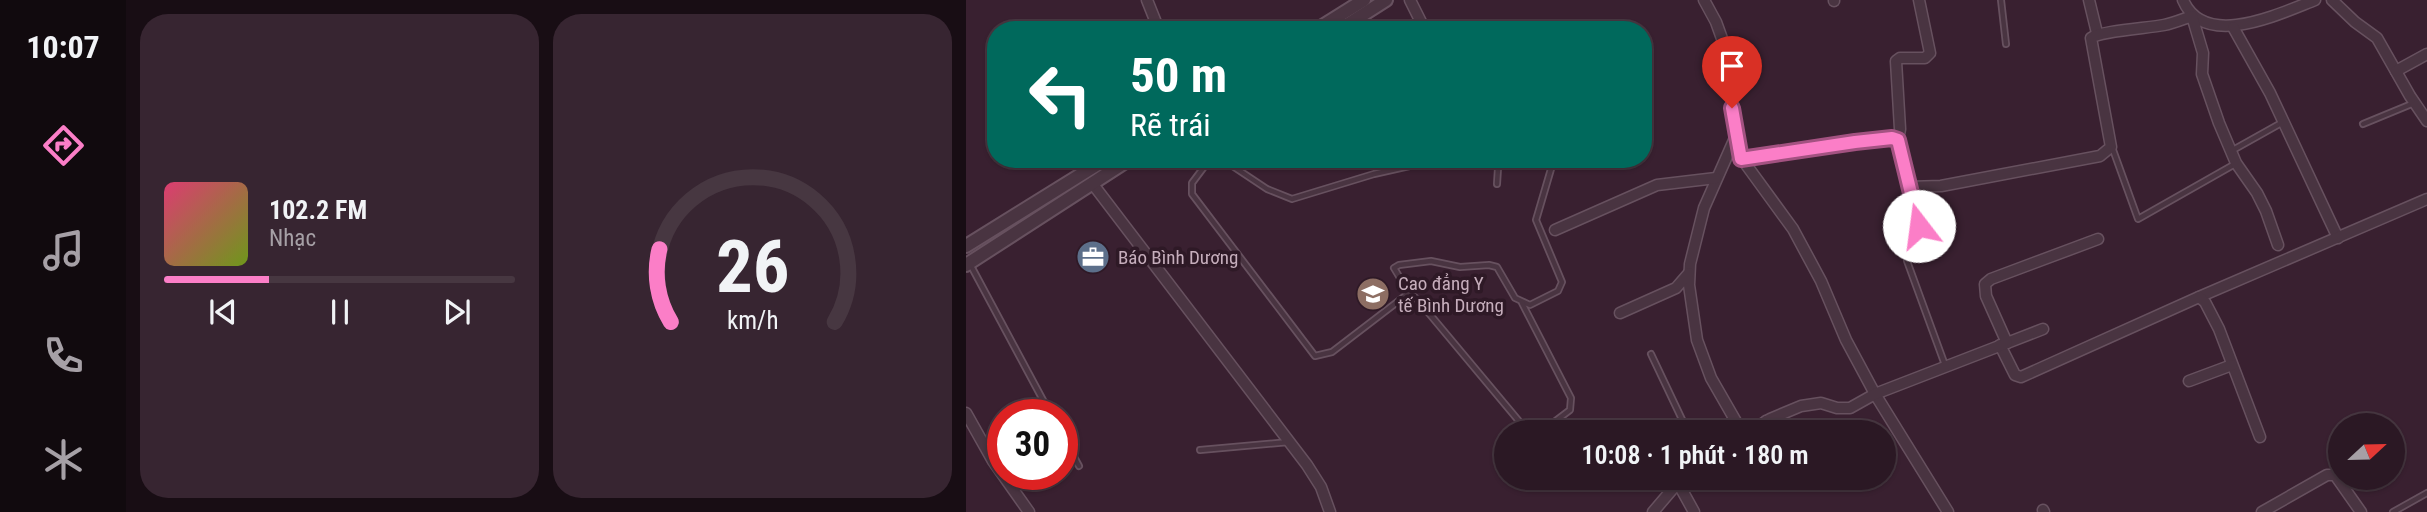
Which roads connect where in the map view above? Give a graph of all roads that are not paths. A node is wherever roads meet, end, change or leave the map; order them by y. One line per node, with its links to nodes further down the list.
1 (1147, 0): 13 (street)
2 (1364, 0): 14 (street)
3 (1410, 0): 16 (street)
4 (1704, 0): 26 (street)
5 (1919, 0): 27 (street)
6 (2001, 0): 19 (lane)
7 (2089, 0): 18 (street)
8 (2183, 0): 12 (street)
9 (2315, 0): 17 (street)
10 (2332, 0): 21 (street)
11 (1383, 1): 15 (street)
12 (2192, 16): 17 (street); 18 (street); 29 (street)
13 (1155, 21)
14 (1330, 21)
15 (1353, 21)
16 (1420, 21)
17 (2233, 27): 23 (street)
18 (2097, 33): 28 (street)
19 (2006, 44)
20 (2427, 54): 21 (street)
21 (2396, 71): 22 (street)
22 (2414, 103): 24 (street); 25 (lane)
23 (2284, 121): 29 (lane); 46 (street)
24 (2427, 121)
25 (2363, 124)
26 (1736, 135): 30 (street); 39 (street)
27 (1898, 140): 30 (street); 42 (street)
28 (2111, 147): 31 (lane); 42 (street)
29 (2230, 152): 31 (street)
30 (1741, 159): 63 (street)
31 (2236, 163): 48 (street)
32 (1092, 168): 49 (street)
33 (1116, 168): 40 (street)
34 (1203, 168): 53 (lane)
35 (1236, 168): 36 (lane)
36 (1401, 168)
37 (1498, 168): 41 (lane)
38 (1551, 169): 55 (lane)
39 (1716, 178): 45 (street); 52 (street)
40 (1092, 183): 51 (street); 72 (street)
41 (1497, 184)
42 (1908, 187): 44 (street)
43 (2427, 200): 46 (street)
44 (1919, 226)
45 (1555, 230)
46 (2338, 238): 54 (street)
47 (2098, 239): 58 (street)
48 (2278, 245)
49 (966, 246)
50 (1906, 261): 61 (lane)
51 (968, 264): 64 (lane)
52 (1689, 273): 56 (street); 69 (street)
53 (1409, 293): 55 (lane); 66 (lane)
54 (2199, 297): 58 (street); 60 (street)
55 (1522, 303): 67 (lane)
56 (1620, 313)
57 (2043, 328): 58 (street)
58 (2004, 344): 61 (street)
59 (1651, 354): 68 (lane)
60 (2232, 365): 62 (street); 71 (street)
61 (1945, 366): 63 (street)
62 (2189, 382)
63 (1875, 394): 70 (street); 81 (street)
64 (1043, 399)
65 (966, 412): 77 (street)
66 (1518, 420)
67 (1557, 420)
68 (1682, 420)
69 (1735, 420)
70 (1768, 420)
71 (2260, 437)
72 (1290, 442): 73 (lane); 78 (street)
73 (1200, 450)
74 (1674, 490): 79 (street)
75 (1685, 490): 80 (street)
76 (2427, 493): 84 (lane)
77 (1029, 512)
78 (1330, 512)
79 (1653, 512)
80 (1694, 512)
81 (1948, 512)
82 (2262, 512): 83 (street)
83 (2361, 512)
84 (2393, 512)

